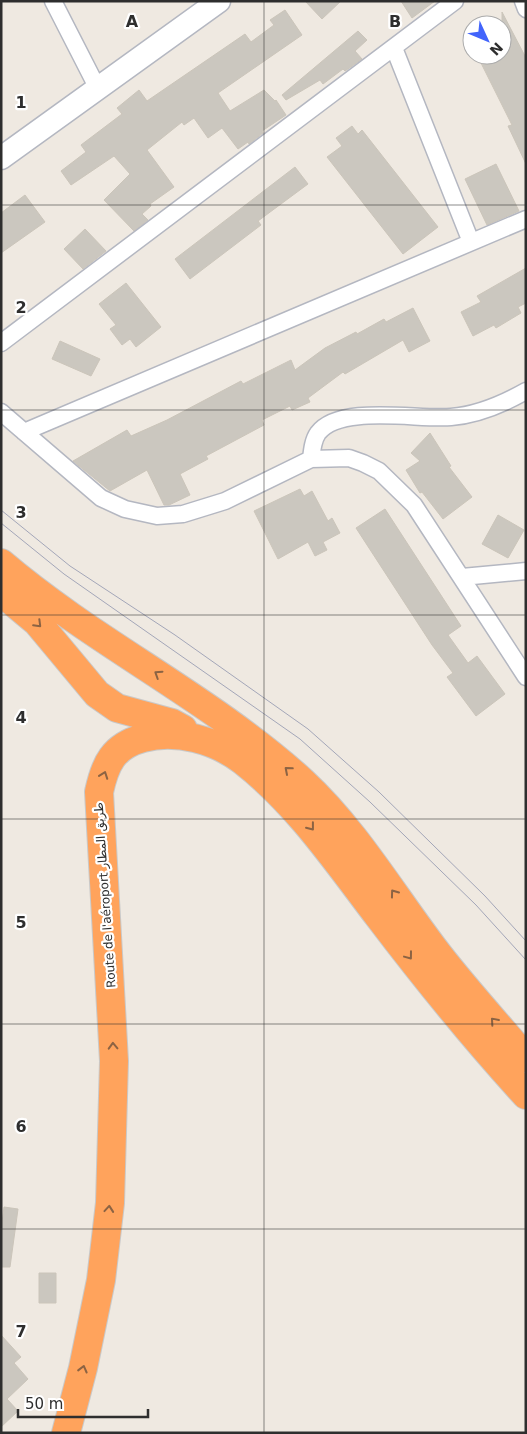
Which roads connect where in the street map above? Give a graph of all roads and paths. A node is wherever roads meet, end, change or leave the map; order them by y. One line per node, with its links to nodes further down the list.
1 (53, 1): 7 (street)
2 (219, 1): 7 (street)
3 (455, 1): 6 (street)
4 (523, 1): 5 (street)
5 (526, 9)
6 (394, 48): 10 (street); 11 (street)
7 (98, 90): 8 (street)
8 (1, 158)
9 (526, 219): 10 (street)
10 (471, 242): 14 (street)
11 (1, 343)
12 (526, 391): 15 (street)
13 (1, 412): 14 (street)
14 (24, 432): 15 (street)
15 (311, 459): 18 (street)
16 (1, 563): 22 (highway, one-way to 16)
17 (526, 570): 18 (street)
18 (462, 578): 20 (street)
19 (1, 592): 21 (highway, one-way to 21)
20 (526, 677)
21 (207, 740): 23 (highway, Route de l'aéroport طريق المطار, one-way to 23); 24 (highway, Route de l'aéroport طريق المطار, one-way to 21)
22 (526, 1058)
23 (526, 1095)
24 (66, 1433)

